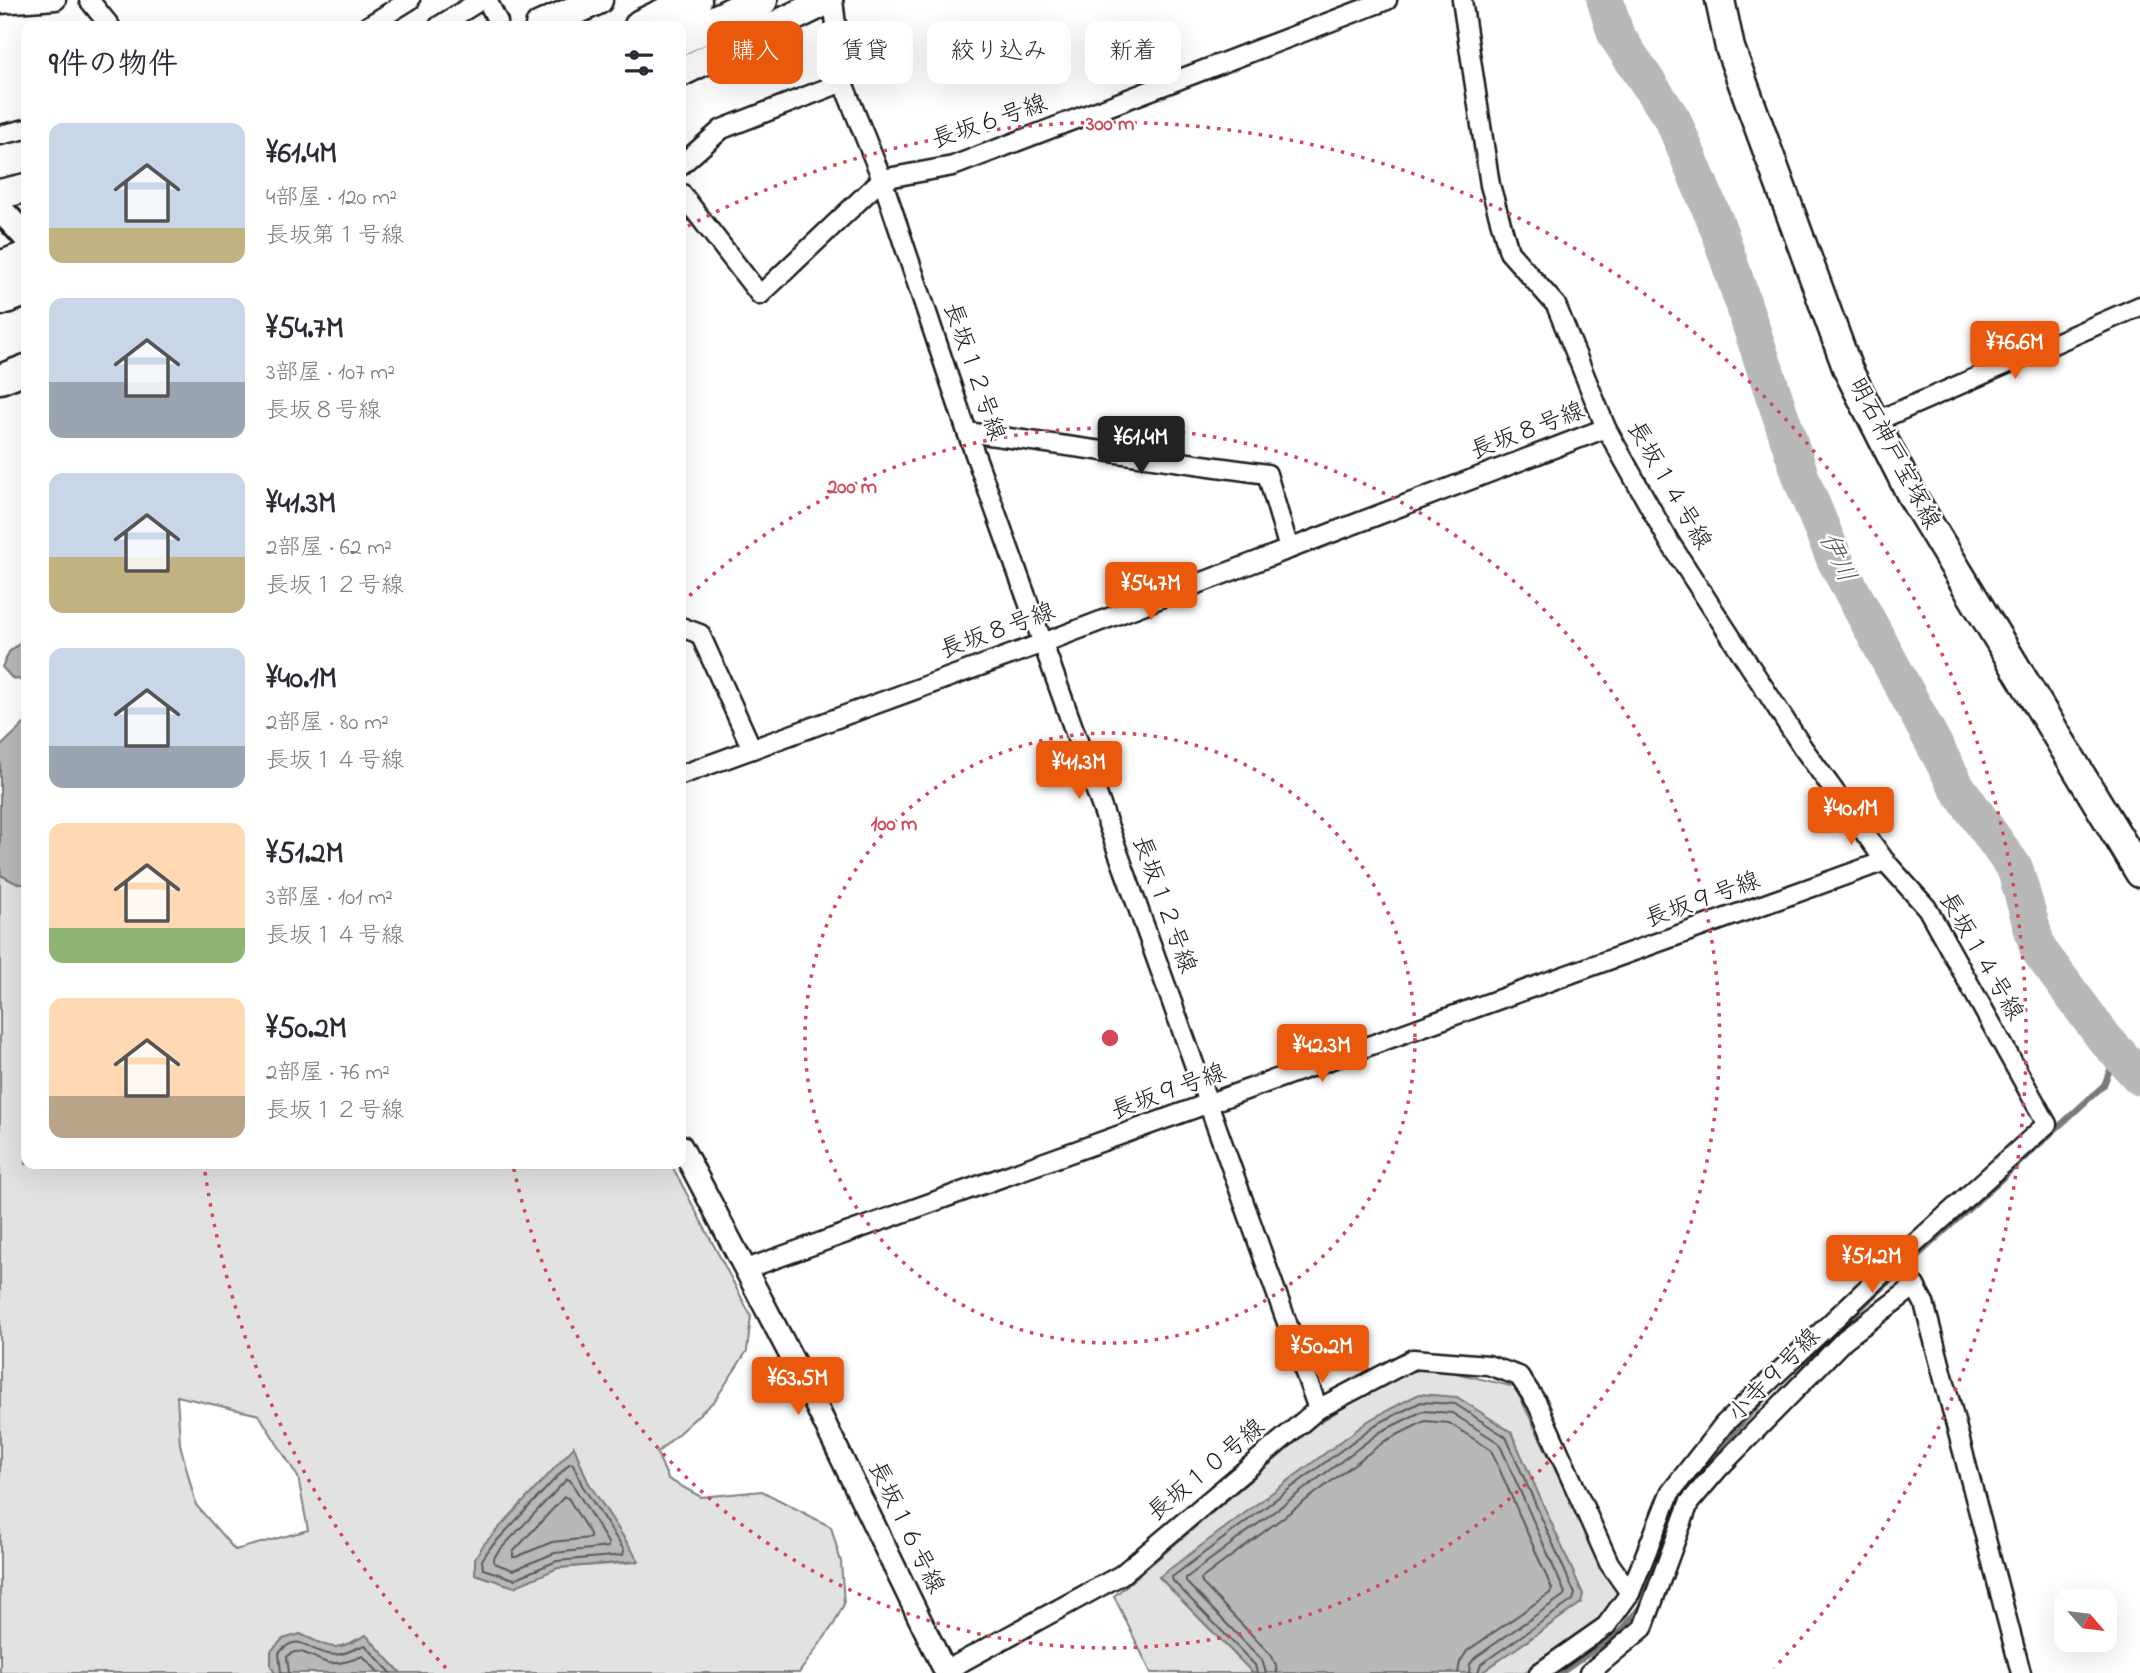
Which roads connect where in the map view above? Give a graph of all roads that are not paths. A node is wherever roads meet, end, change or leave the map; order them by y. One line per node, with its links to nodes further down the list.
1 (56, 0): 13 (street)
2 (89, 0): 14 (street)
3 (410, 0): 15 (street)
4 (481, 0): 16 (street)
5 (487, 0): 17 (street)
6 (598, 0): 18 (main road)
7 (695, 0): 19 (highway)
8 (761, 0): 21 (highway)
9 (830, 0): 20 (street, 長坂１２号線); 22 (main road)
10 (1387, 0): 28 (street, 長坂６号線)
11 (1462, 0): 42 (street, 長坂１４号線)
12 (1720, 0): 41 (main road, 明石神戸宝塚線)
13 (0, 4)
14 (106, 21)
15 (376, 21)
16 (447, 21)
17 (498, 21)
18 (551, 21)
19 (651, 21)
20 (833, 21)
21 (686, 36)
22 (686, 70)
23 (838, 84): 27 (street)
24 (844, 84): 28 (street, 長坂１２号線)
25 (21, 130): 26 (street)
26 (0, 135)
27 (686, 161)
28 (882, 179): 31 (street); 43 (street, 長坂１２号線)
29 (21, 189): 30 (main road)
30 (0, 194)
31 (686, 199)
32 (0, 209): 33 (main road)
33 (21, 232)
34 (21, 260): 35 (highway)
35 (0, 268)
36 (21, 292): 37 (highway)
37 (0, 299)
38 (2140, 306): 41 (street)
39 (21, 371): 40 (main road)
40 (0, 379)
41 (1874, 422): 50 (main road, 明石神戸宝塚線)
42 (1606, 428): 44 (street, 長坂８号線); 49 (street, 長坂１４号線)
43 (967, 432): 44 (street); 46 (street, 長坂１２号線)
44 (1289, 548): 46 (street, 長坂８号線)
45 (686, 629): 47 (street)
46 (1043, 642): 47 (street, 長坂８号線); 51 (street, 長坂１２号線)
47 (752, 749): 48 (street, 長坂８号線)
48 (686, 773)
49 (1885, 861): 51 (street, 長坂９号線); 54 (street, 長坂１４号線)
50 (2140, 873)
51 (1208, 1105): 53 (street, 長坂９号線); 55 (street, 長坂１２号線)
52 (686, 1155): 53 (street, 長坂１６号線)
53 (746, 1269): 57 (street, 長坂１６号線)
54 (1906, 1272): 56 (street, 長坂１４号線); 59 (street, 小寺９号線); 60 (street)
55 (1318, 1409): 56 (street, 長坂１０号線); 57 (street, 長坂１０号線)
56 (1630, 1593): 58 (street, 長坂１４号線)
57 (946, 1672)
58 (1539, 1673)
59 (1589, 1673)
60 (2021, 1673)

